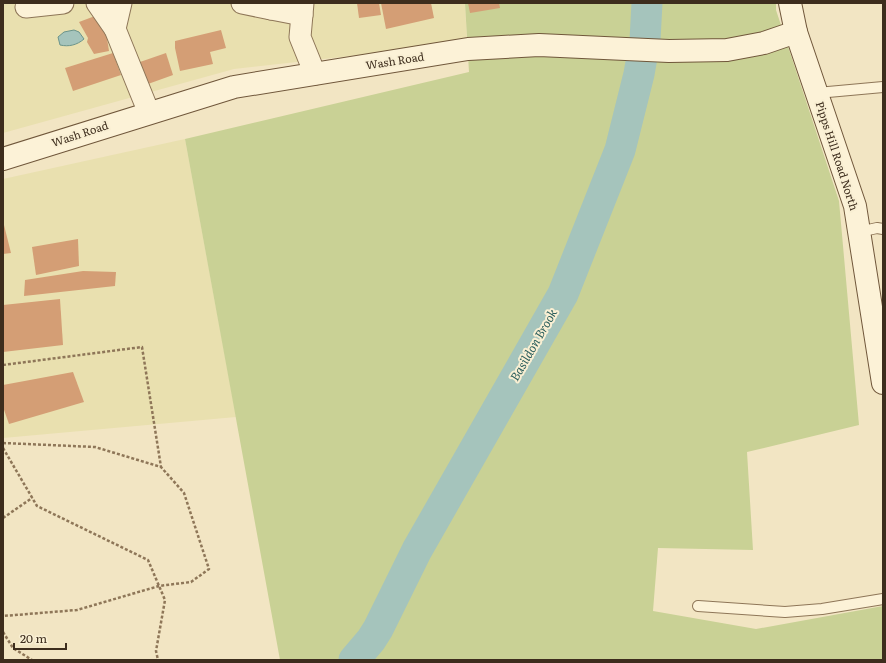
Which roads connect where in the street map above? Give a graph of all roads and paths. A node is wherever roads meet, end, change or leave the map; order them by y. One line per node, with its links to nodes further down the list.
1 (63, 3): 7 (street)
2 (97, 3): 9 (street)
3 (121, 3): 9 (street)
4 (242, 3): 6 (street)
5 (790, 3): 10 (street, Pipps Hill Road North)
6 (268, 6): 8 (street)
7 (26, 7)
8 (303, 9): 11 (street)
9 (115, 29): 14 (street)
10 (796, 32): 11 (street, Wash Road); 13 (street, Pipps Hill Road North)
11 (315, 74): 14 (street, Wash Road)
12 (883, 87): 13 (lane)
13 (817, 93): 17 (street, Pipps Hill Road North)
14 (149, 113): 15 (street, Wash Road)
15 (3, 159)
16 (883, 229): 17 (lane)
17 (859, 232): 18 (street, Pipps Hill Road North)
18 (878, 313): 20 (street, Pipps Hill Road North)
19 (3, 365): 23 (path)
20 (882, 377)
21 (3, 443): 23 (path)
22 (3, 448): 24 (path)
23 (161, 467): 26 (path)
24 (32, 498): 25 (path); 26 (path)
25 (3, 518)
26 (159, 586): 29 (path); 32 (path)
27 (883, 599): 28 (lane)
28 (698, 606)
29 (3, 616)
30 (3, 632): 31 (path)
31 (32, 660)
32 (158, 660)

